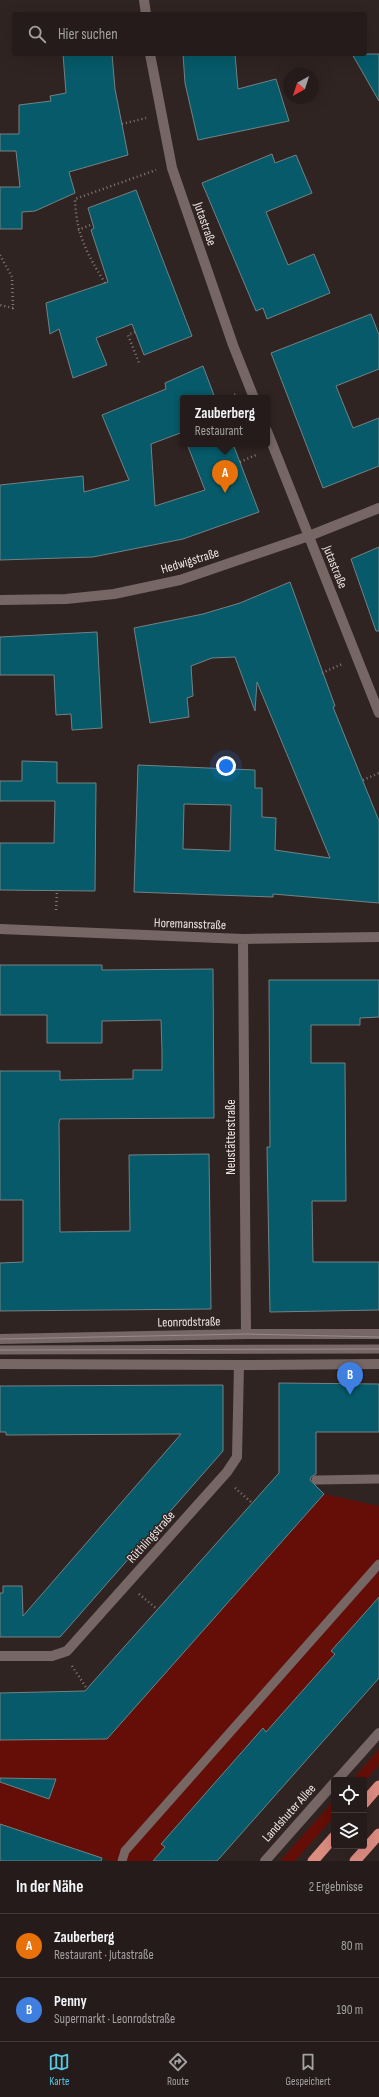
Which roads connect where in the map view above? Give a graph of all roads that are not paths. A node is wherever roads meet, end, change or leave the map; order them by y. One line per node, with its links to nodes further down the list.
1 (144, 0): 2 (street)
2 (146, 12)
3 (150, 56): 4 (street, Jutastraße)
4 (253, 395)
5 (270, 438): 7 (street, Jutastraße)
6 (379, 508): 7 (street, Hedwigstraße)
7 (309, 536): 8 (street, Hedwigstraße); 9 (street, Jutastraße)
8 (0, 600)
9 (379, 713)
10 (0, 929): 12 (street, Horemansstraße)
11 (379, 937): 12 (street, Horemansstraße)
12 (243, 939): 13 (street, Neustätterstraße)
13 (246, 1334): 14 (street, Leonrodstraße); 15 (street, Leonrodstraße)
14 (379, 1334)
15 (0, 1339)
16 (379, 1349): 17 (lane)
17 (0, 1350)
18 (0, 1364): 20 (street)
19 (379, 1364): 20 (street)
20 (239, 1365): 24 (street, Rüthlingstraße)
21 (379, 1479): 22 (lane)
22 (316, 1480)
23 (379, 1564): 32 (lane)
24 (0, 1656)
25 (379, 1733): 26 (street)
26 (340, 1777)
27 (331, 1786): 33 (street, Landshuter Allee)
28 (379, 1786): 29 (highway)
29 (367, 1800)
30 (379, 1834): 35 (highway)
31 (331, 1840): 34 (highway)
32 (122, 1861)
33 (265, 1861)
34 (313, 1861)
35 (355, 1861)

